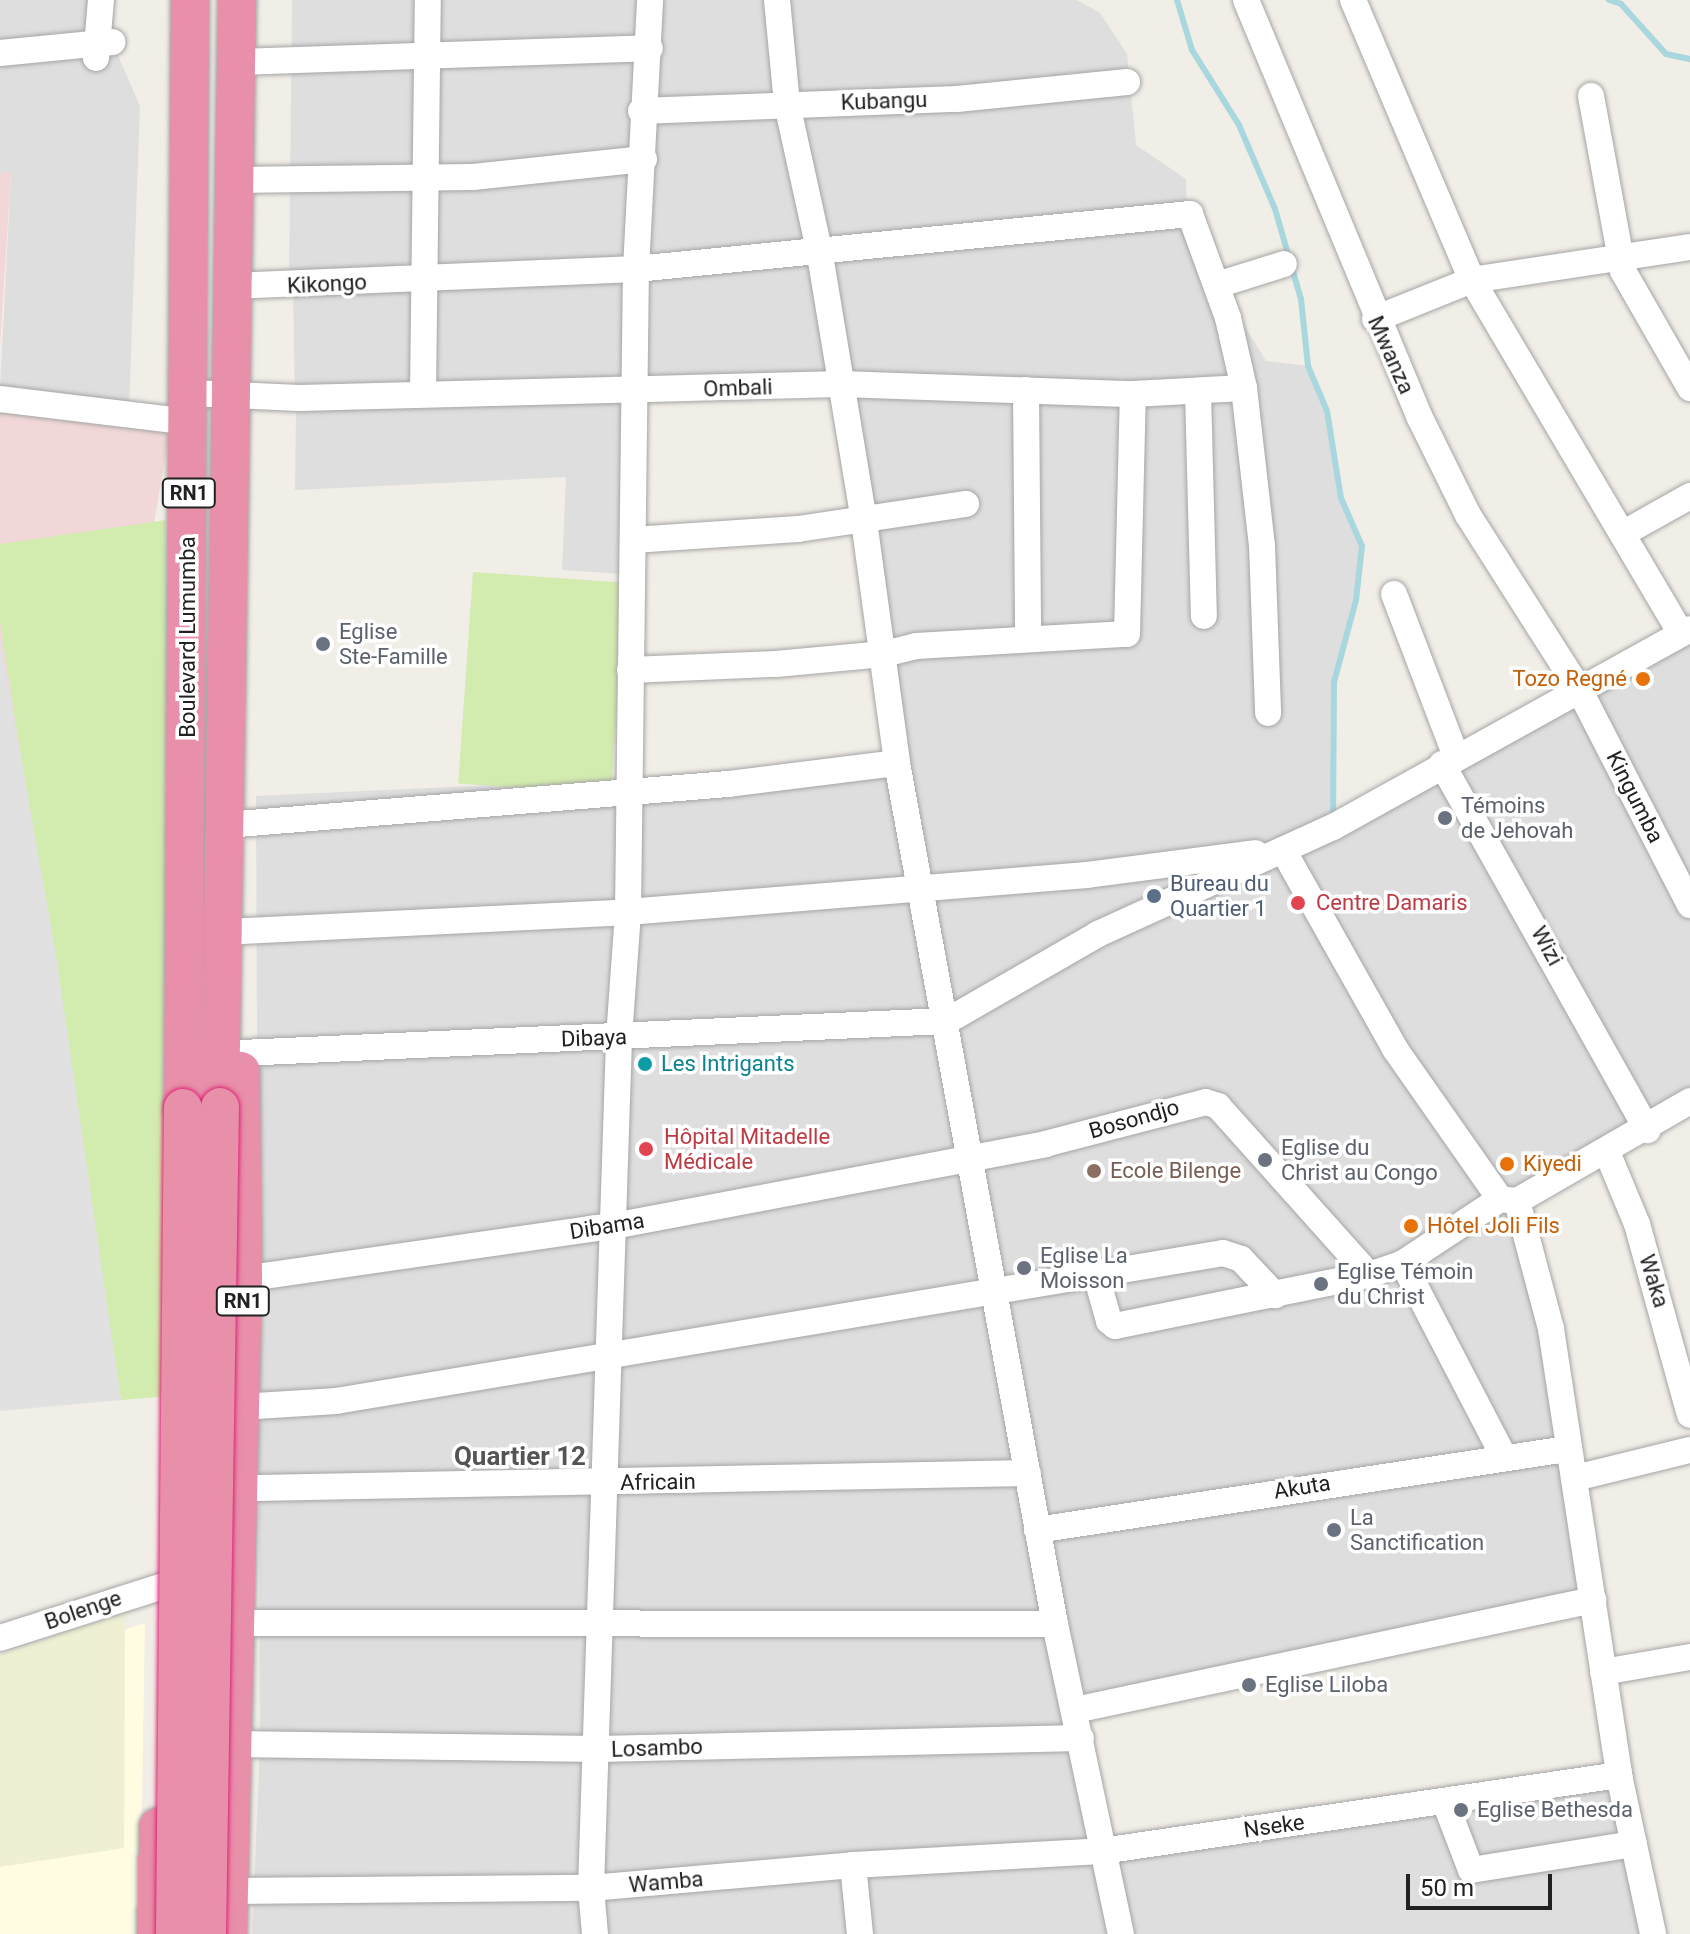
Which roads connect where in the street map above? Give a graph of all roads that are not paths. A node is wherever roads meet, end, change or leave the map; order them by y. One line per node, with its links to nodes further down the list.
1 (101, 0): 10 (street)
2 (190, 0): 40 (highway, Boulevard Lumumba / RN1)
3 (237, 0): 12 (highway, Boulevard Lumumba / RN1)
4 (428, 0): 11 (street)
5 (650, 0): 9 (street)
6 (777, 0): 15 (street)
7 (1246, 0): 29 (street, Mwanza)
8 (1353, 0): 26 (street)
9 (650, 48): 11 (street); 16 (street)
10 (0, 53)
11 (427, 55): 12 (street); 18 (street)
12 (236, 62): 19 (highway, Boulevard Lumumba / RN1)
13 (1127, 82): 15 (street, Kubangu)
14 (1591, 96): 22 (street)
15 (787, 104): 16 (street, Kubangu); 21 (street)
16 (641, 111): 17 (street)
17 (644, 159): 18 (street); 24 (street)
18 (426, 178): 19 (street); 25 (street)
19 (231, 180): 28 (highway, Boulevard Lumumba / RN1)
20 (1690, 247): 22 (street)
21 (819, 249): 24 (street, Kikongo); 27 (street, Kikongo); 30 (street)
22 (1619, 257): 26 (street); 32 (street)
23 (1284, 264): 27 (street)
24 (636, 269): 25 (street, Kikongo); 36 (street)
25 (421, 279): 28 (street, Kikongo); 35 (street)
26 (1472, 280): 29 (street); 44 (street)
27 (1217, 285): 31 (street)
28 (232, 286): 38 (highway, Boulevard Lumumba / RN1)
29 (1375, 319): 52 (street, Mwanza)
30 (841, 384): 33 (street, Ombali); 36 (street, Ombali); 43 (street)
31 (1244, 388): 34 (street, Ombali); 53 (street)
32 (1690, 388)
33 (1026, 390): 37 (street, Ombali); 49 (street)
34 (1198, 392): 37 (street, Ombali); 47 (street)
35 (423, 393): 36 (street, Ombali); 38 (street, Ombali)
36 (633, 393): 45 (street)
37 (1133, 394): 49 (street)
38 (231, 396): 40 (street, Ombali); 57 (highway, Boulevard Lumumba / RN1)
39 (0, 399): 40 (street, Ombali)
40 (190, 407): 64 (highway, Boulevard Lumumba / RN1)
41 (1690, 496): 44 (street)
42 (966, 504): 43 (street)
43 (864, 521): 45 (street); 50 (street)
44 (1624, 533): 48 (street)
45 (633, 540): 51 (street)
46 (1394, 594): 54 (street, Wizi)
47 (1204, 616)
48 (1685, 632): 52 (street)
49 (1028, 639): 50 (street)
50 (884, 654): 51 (street); 55 (street)
51 (630, 670): 56 (street)
52 (1579, 689): 54 (street); 60 (street, Kingumba)
53 (1268, 713)
54 (1449, 760): 58 (street); 70 (street, Wizi)
55 (897, 763): 56 (street); 59 (street)
56 (629, 790): 57 (street); 61 (street)
57 (226, 825): 62 (highway, Boulevard Lumumba / RN1)
58 (1283, 850): 59 (street); 65 (street); 73 (street)
59 (923, 889): 61 (street); 65 (street)
60 (1690, 905)
61 (628, 912): 62 (street); 66 (street)
62 (224, 932): 63 (highway, Boulevard Lumumba / RN1)
63 (224, 983): 67 (highway, RN1); 69 (highway)
64 (186, 987): 69 (highway); 89 (highway, RN1)
65 (947, 1021): 66 (street, Dibaya); 72 (street)
66 (619, 1038): 67 (street, Dibaya); 74 (street)
67 (241, 1053): 78 (highway, RN1)
68 (1690, 1101): 70 (street)
69 (202, 1108): 115 (highway, bridge); 116 (highway, bridge)
70 (1647, 1130): 71 (street)
71 (1607, 1152): 73 (street); 83 (street, Waka)
72 (969, 1159): 74 (street, Dibama); 77 (street, Bosondjo); 79 (street)
73 (1508, 1200): 75 (street); 84 (street)
74 (613, 1226): 78 (street, Dibama); 81 (street)
75 (1403, 1263): 77 (street); 86 (street)
76 (1096, 1275): 79 (street); 80 (street); 80 (street)
77 (1369, 1275): 80 (street)
78 (243, 1279): 82 (highway, RN1)
79 (998, 1293): 81 (street); 87 (street)
80 (1275, 1295)
81 (609, 1358): 82 (street); 90 (street)
82 (241, 1407): 91 (highway, RN1)
83 (1690, 1415)
84 (1567, 1449): 86 (street, Akuta); 88 (street)
85 (1690, 1450): 88 (street)
86 (1503, 1455): 92 (street, Akuta)
87 (1028, 1473): 90 (street, Africain); 92 (street)
88 (1575, 1478): 95 (street)
89 (166, 1479): 91 (street, Africain); 94 (highway, RN1)
90 (607, 1483): 91 (street, Africain); 96 (street)
91 (239, 1485): 93 (highway, RN1)
92 (1037, 1530): 98 (street)
93 (236, 1564): 94 (street, Bolenge); 97 (highway, RN1)
94 (165, 1581): 99 (highway, RN1); 100 (street, Bolenge)
95 (1593, 1600): 102 (street); 103 (street)
96 (603, 1620): 97 (street); 98 (street); 106 (street)
97 (235, 1622): 99 (street); 105 (highway, RN1)
98 (1055, 1624): 103 (street)
99 (163, 1625): 114 (highway, RN1)
100 (0, 1638)
101 (1690, 1657): 102 (street)
102 (1603, 1672): 107 (street)
103 (1075, 1710): 104 (street)
104 (1081, 1738): 106 (street, Losambo); 110 (street)
105 (232, 1744): 106 (street, Losambo); 113 (highway, RN1)
106 (598, 1749): 112 (street)
107 (1619, 1775): 108 (street, Nseke); 109 (street)
108 (1445, 1802): 109 (street); 110 (street, Nseke)
109 (1634, 1844): 121 (street)
110 (1102, 1851): 111 (street, Wamba); 120 (street)
111 (853, 1865): 112 (street, Wamba); 119 (street)
112 (591, 1888): 113 (street, Wamba); 118 (street)
113 (230, 1891): 117 (highway, RN1)
114 (156, 1934)
115 (175, 1934)
116 (207, 1934)
117 (228, 1934)
118 (595, 1934)
119 (860, 1934)
120 (1121, 1934)
121 (1653, 1934)

